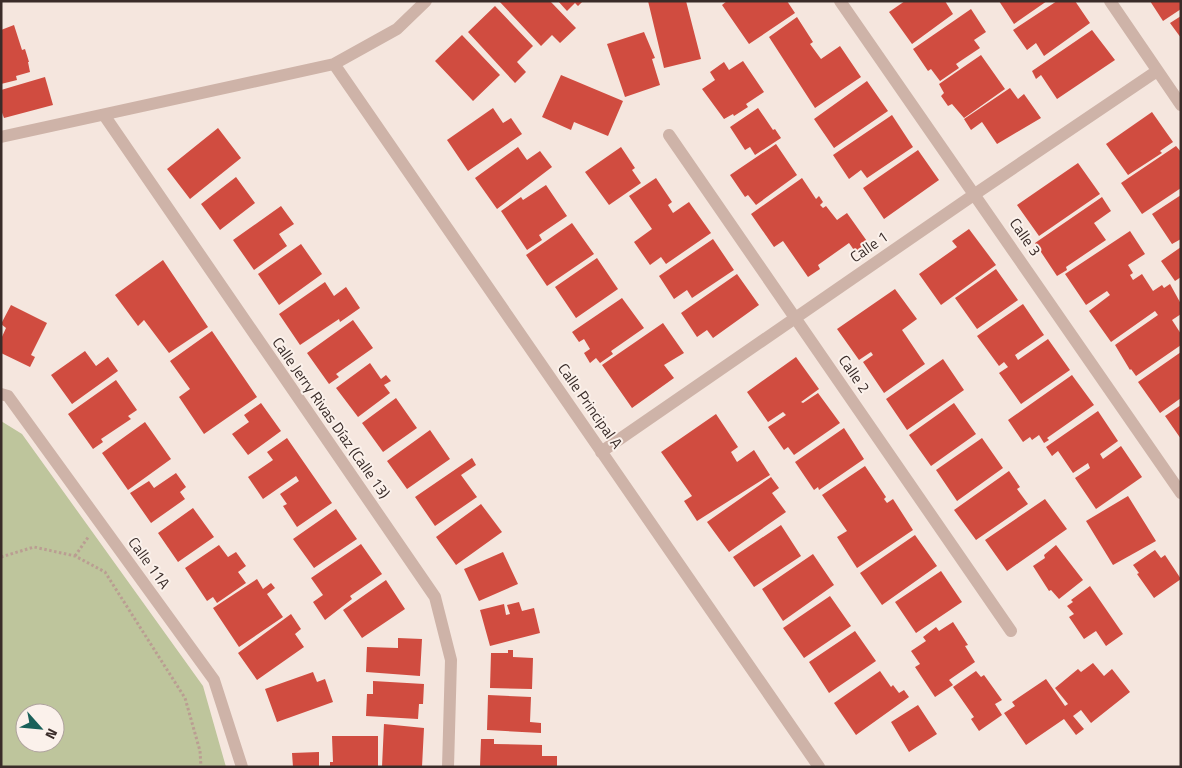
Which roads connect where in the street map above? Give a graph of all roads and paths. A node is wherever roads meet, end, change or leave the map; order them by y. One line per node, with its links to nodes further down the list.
1 (426, 1): 4 (street)
2 (840, 1): 10 (street, Calle 3)
3 (1110, 1): 5 (street)
4 (334, 64): 7 (street); 13 (street, Calle Principal A)
5 (1157, 71): 6 (street); 10 (street, Calle 1)
6 (1181, 105)
7 (104, 116): 9 (street); 21 (street, Calle Jerry Rivas Díaz (Calle 13))
8 (669, 135): 11 (street, Calle 2)
9 (1, 137)
10 (975, 194): 11 (street, Calle 1); 14 (street, Calle 3)
11 (796, 318): 13 (street, Calle 1); 18 (street, Calle 2)
12 (1, 394): 15 (street, Calle 11A)
13 (601, 452): 22 (street, Calle Principal A)
14 (1181, 493)
15 (100, 522): 16 (path); 20 (street, Calle 11A)
16 (76, 556): 17 (path); 19 (path)
17 (1, 557)
18 (1011, 631)
19 (201, 767)
20 (242, 767)
21 (448, 767)
22 (819, 767)

